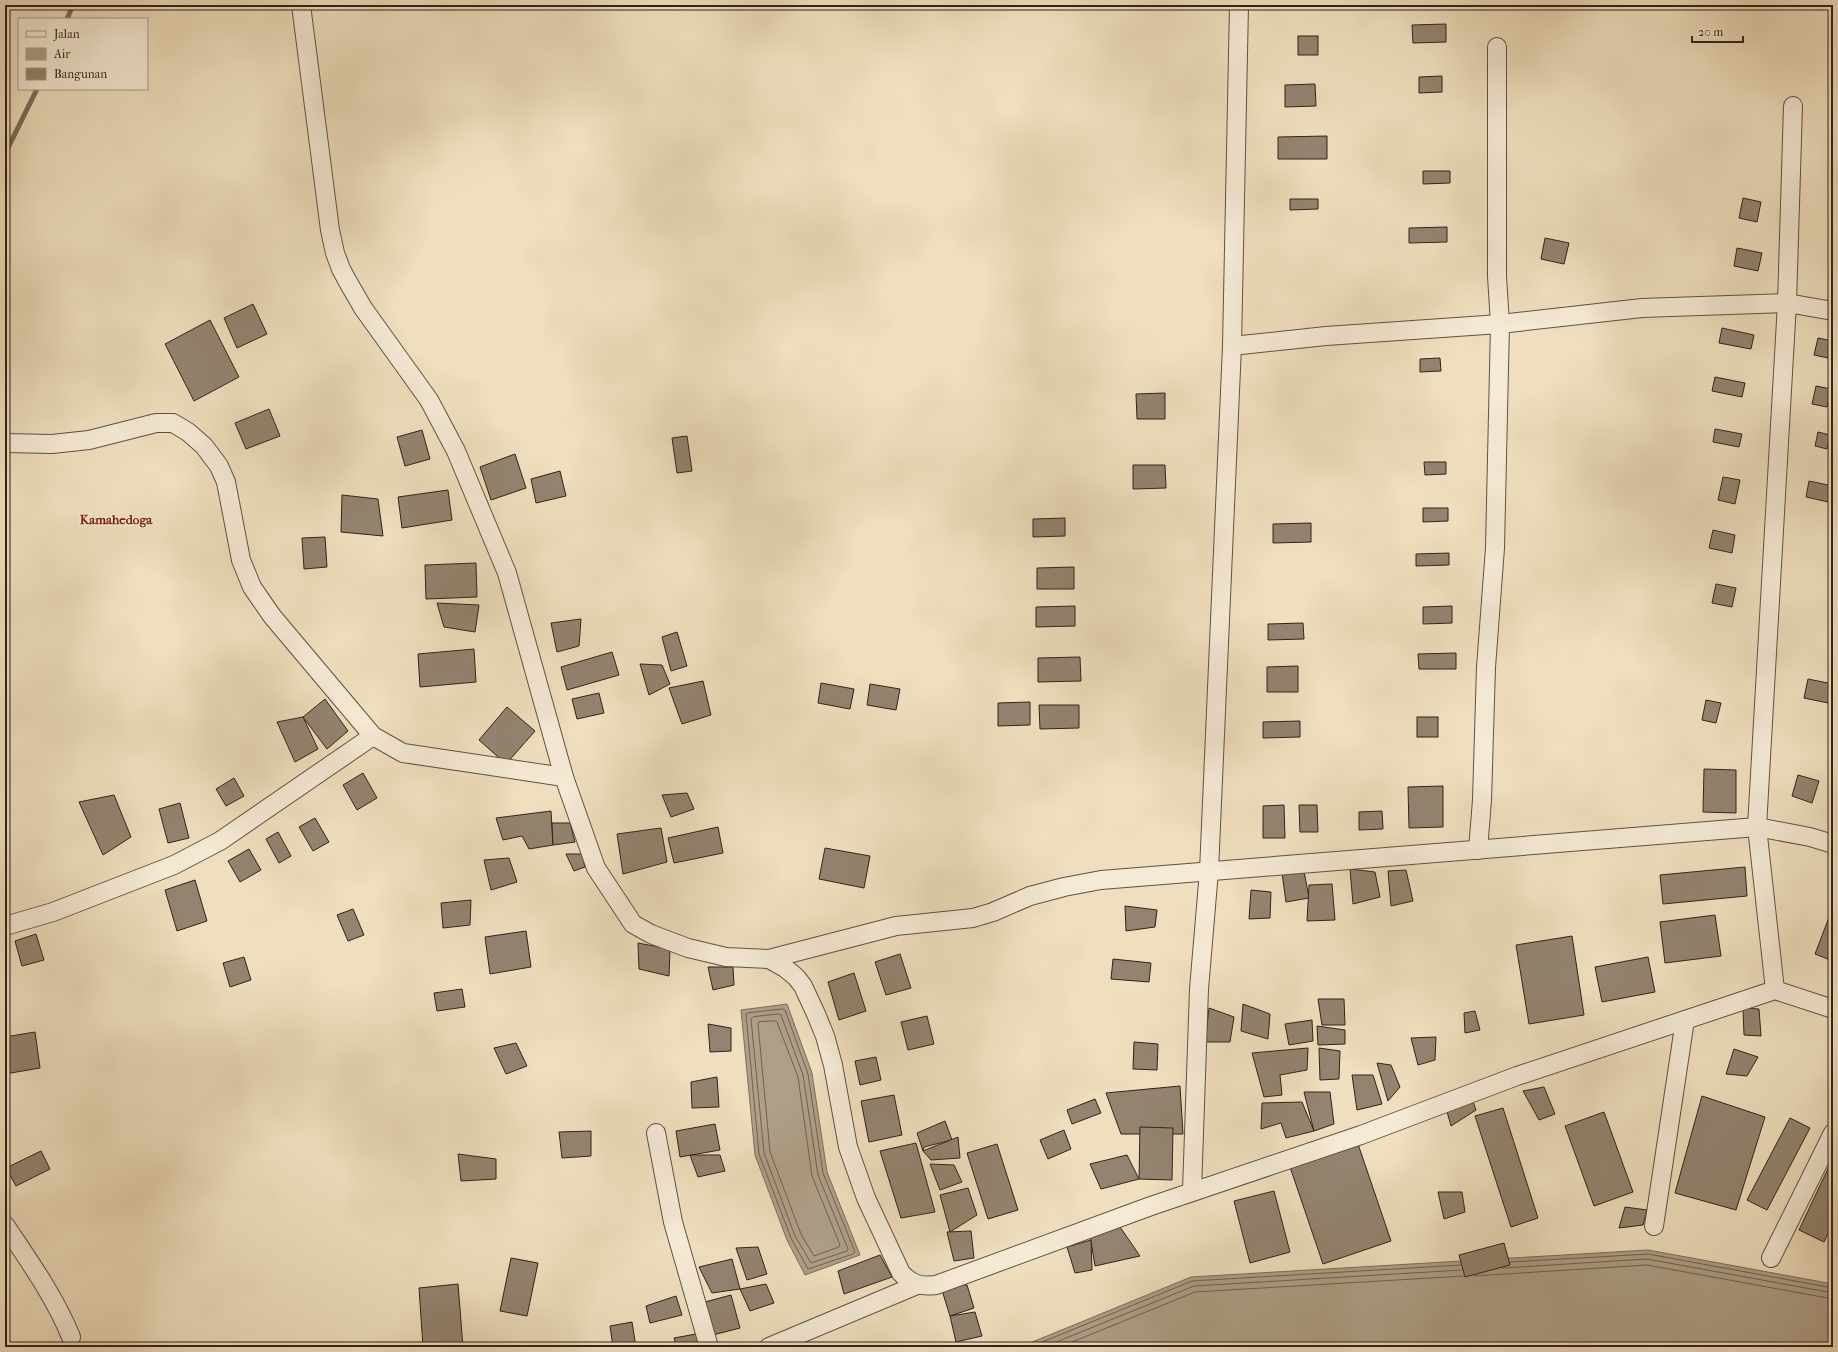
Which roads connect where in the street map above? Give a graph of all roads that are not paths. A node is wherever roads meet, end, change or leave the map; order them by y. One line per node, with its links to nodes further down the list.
1 (301, 5): 11 (street)
2 (1239, 5): 8 (street)
3 (1498, 47): 7 (street)
4 (1793, 106): 5 (street)
5 (1787, 303): 6 (street); 7 (street); 12 (street)
6 (1833, 311)
7 (1500, 324): 8 (street); 14 (street)
8 (1232, 346): 15 (street)
9 (5, 443): 10 (street)
10 (373, 736): 11 (street); 16 (street)
11 (564, 777): 17 (street)
12 (1757, 827): 13 (street); 14 (street); 18 (street)
13 (1833, 844)
14 (1478, 850): 15 (street)
15 (1209, 871): 17 (street); 23 (street)
16 (5, 926)
17 (769, 960): 27 (street)
18 (1775, 990): 19 (street); 20 (street)
19 (1833, 1009)
20 (1685, 1020): 23 (street); 25 (street)
21 (656, 1133): 29 (street)
22 (1833, 1133): 26 (street)
23 (1192, 1191): 27 (street)
24 (5, 1225): 28 (street)
25 (1654, 1226)
26 (1771, 1258)
27 (917, 1285): 30 (street)
28 (71, 1337)
29 (709, 1347)
30 (769, 1347)

